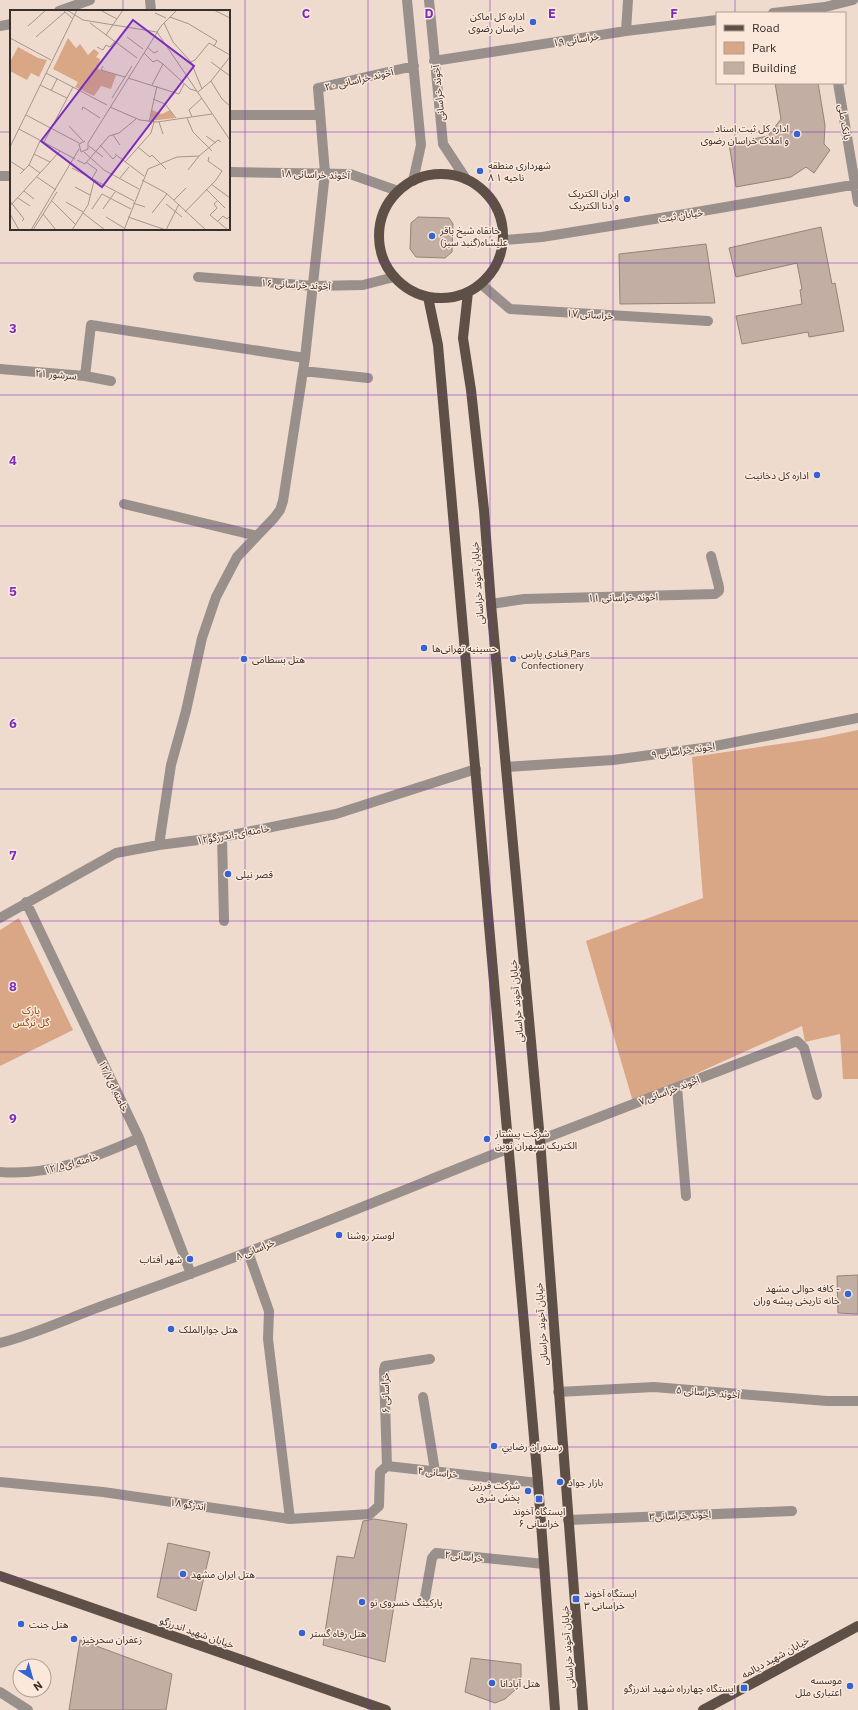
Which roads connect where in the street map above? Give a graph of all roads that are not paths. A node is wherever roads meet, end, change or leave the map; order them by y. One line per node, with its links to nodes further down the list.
1 (90, 0): 7 (street)
2 (150, 0): 8 (street)
3 (407, 0): 16 (street)
4 (429, 0): 15 (street, آخوند خراسانی)
5 (628, 0): 14 (street)
6 (853, 0): 9 (street)
7 (62, 10)
8 (151, 10)
9 (826, 10): 10 (street)
10 (791, 12)
11 (716, 20): 14 (street, خراسانی ۱۹)
12 (10, 24): 13 (street)
13 (0, 26)
14 (626, 31): 15 (street, خراسانی ۱۹)
15 (434, 61): 22 (street, آخوند خراسانی)
16 (414, 66): 19 (street, آخوند خراسانی ۲۰); 23 (street)
17 (838, 84): 24 (street, بانک ملی)
18 (230, 115): 19 (street)
19 (320, 115): 21 (street, آخوند خراسانی ۲۰)
20 (230, 172): 21 (street, آخوند خراسانی ۱۸)
21 (325, 173): 25 (street, آخوند خراسانی ۱۸); 31 (street, آخوند خراسانی ۲۰)
22 (466, 179): 23 (main road); 27 (main road)
23 (413, 181): 25 (main road)
24 (856, 185): 26 (street, بانک ملی); 27 (street, خیابان ثبت)
25 (398, 191): 29 (main road)
26 (858, 202)
27 (504, 240): 30 (main road)
28 (198, 277): 31 (street, آخوند خراسانی ۱۶)
29 (394, 278): 31 (street, آخوند خراسانی ۱۶); 33 (main road)
30 (481, 284): 32 (main road); 34 (street, خراساتی ۱۷)
31 (314, 286): 35 (street, آخوند خراسانی ۲۰)
32 (468, 292): 33 (main road); 44 (main road, خیابان آخوند خراسانی)
33 (428, 297): 47 (main road, خیابان آخوند خراسانی)
34 (708, 321)
35 (305, 358): 37 (street, آخوند خراسانی ۲۰); 38 (street)
36 (0, 369): 38 (street, سرشور ۲۱)
37 (303, 371): 39 (street); 42 (street, آخوند خراسانی ۲۰)
38 (85, 376): 40 (street, سرشور ۲۱)
39 (368, 378)
40 (111, 381)
41 (124, 504): 42 (street)
42 (257, 536): 49 (street, آخوند خراسانی ۲۰)
43 (711, 556): 44 (street, اخوند خراسانی ۱۱)
44 (491, 604): 46 (main road, خیابان آخوند خراسانی)
45 (858, 718): 46 (street, اخوند خراسانی ۹)
46 (506, 767): 56 (main road, خیابان آخوند خراسانی)
47 (476, 769): 48 (street, خامنه‌ای-اندرزگو۱۲); 57 (main road, خیابان آخوند خراسانی)
48 (222, 837): 49 (street, خامنه‌ای-اندرزگو۱۲); 52 (street)
49 (159, 845): 50 (street, خامنه‌ای-اندرزگو۱۲)
50 (26, 902): 51 (street, خامنه‌ای-اندرزگو۱۲); 55 (street, خامنه ای۱۲/۷)
51 (0, 918)
52 (224, 921)
53 (677, 1087): 54 (street, اخوند خراسانی ۷); 56 (street, اخوند خراسانی ۷); 59 (street)
54 (817, 1095)
55 (139, 1138): 58 (street, خامنه ای۱۲/۵); 61 (street, خامنه ای۱۲/۷)
56 (540, 1140): 64 (main road, خیابان آخوند خراسانی)
57 (507, 1149): 60 (street, خراسانی ۸); 70 (main road, خیابان آخوند خراسانی)
58 (0, 1172)
59 (686, 1196)
60 (248, 1252): 61 (street, خراسانی ۸); 72 (street)
61 (191, 1274): 62 (street, خراسانی ۸)
62 (0, 1343)
63 (430, 1358): 67 (street, خراسانی ۶)
64 (558, 1392): 66 (street, آخوند خراسانی ۵); 73 (main road, خیابان آخوند خراسانی)
65 (423, 1397): 68 (street)
66 (858, 1401)
67 (387, 1466): 68 (street, خراسانی ۴); 72 (street, اندزگو ۱۸)
68 (435, 1471): 70 (street, خراسانی ۴)
69 (0, 1482): 72 (street, اندزگو ۱۸)
70 (538, 1483): 74 (main road, خیابان آخوند خراسانی)
71 (792, 1511): 73 (street, اخوند خراسانی۳)
72 (290, 1519)
73 (568, 1520): 82 (main road, خیابان آخوند خراسانی)
74 (544, 1564): 76 (street, خراسانی۲); 81 (main road, خیابان آخوند خراسانی)
75 (0, 1576): 80 (main road, خیابان شهید اندرزگو)
76 (424, 1603)
77 (858, 1626): 83 (main road, خیابان شهید دیالمه)
78 (0, 1692): 79 (street)
79 (28, 1710)
80 (386, 1710)
81 (555, 1710)
82 (583, 1710)
83 (703, 1710)

